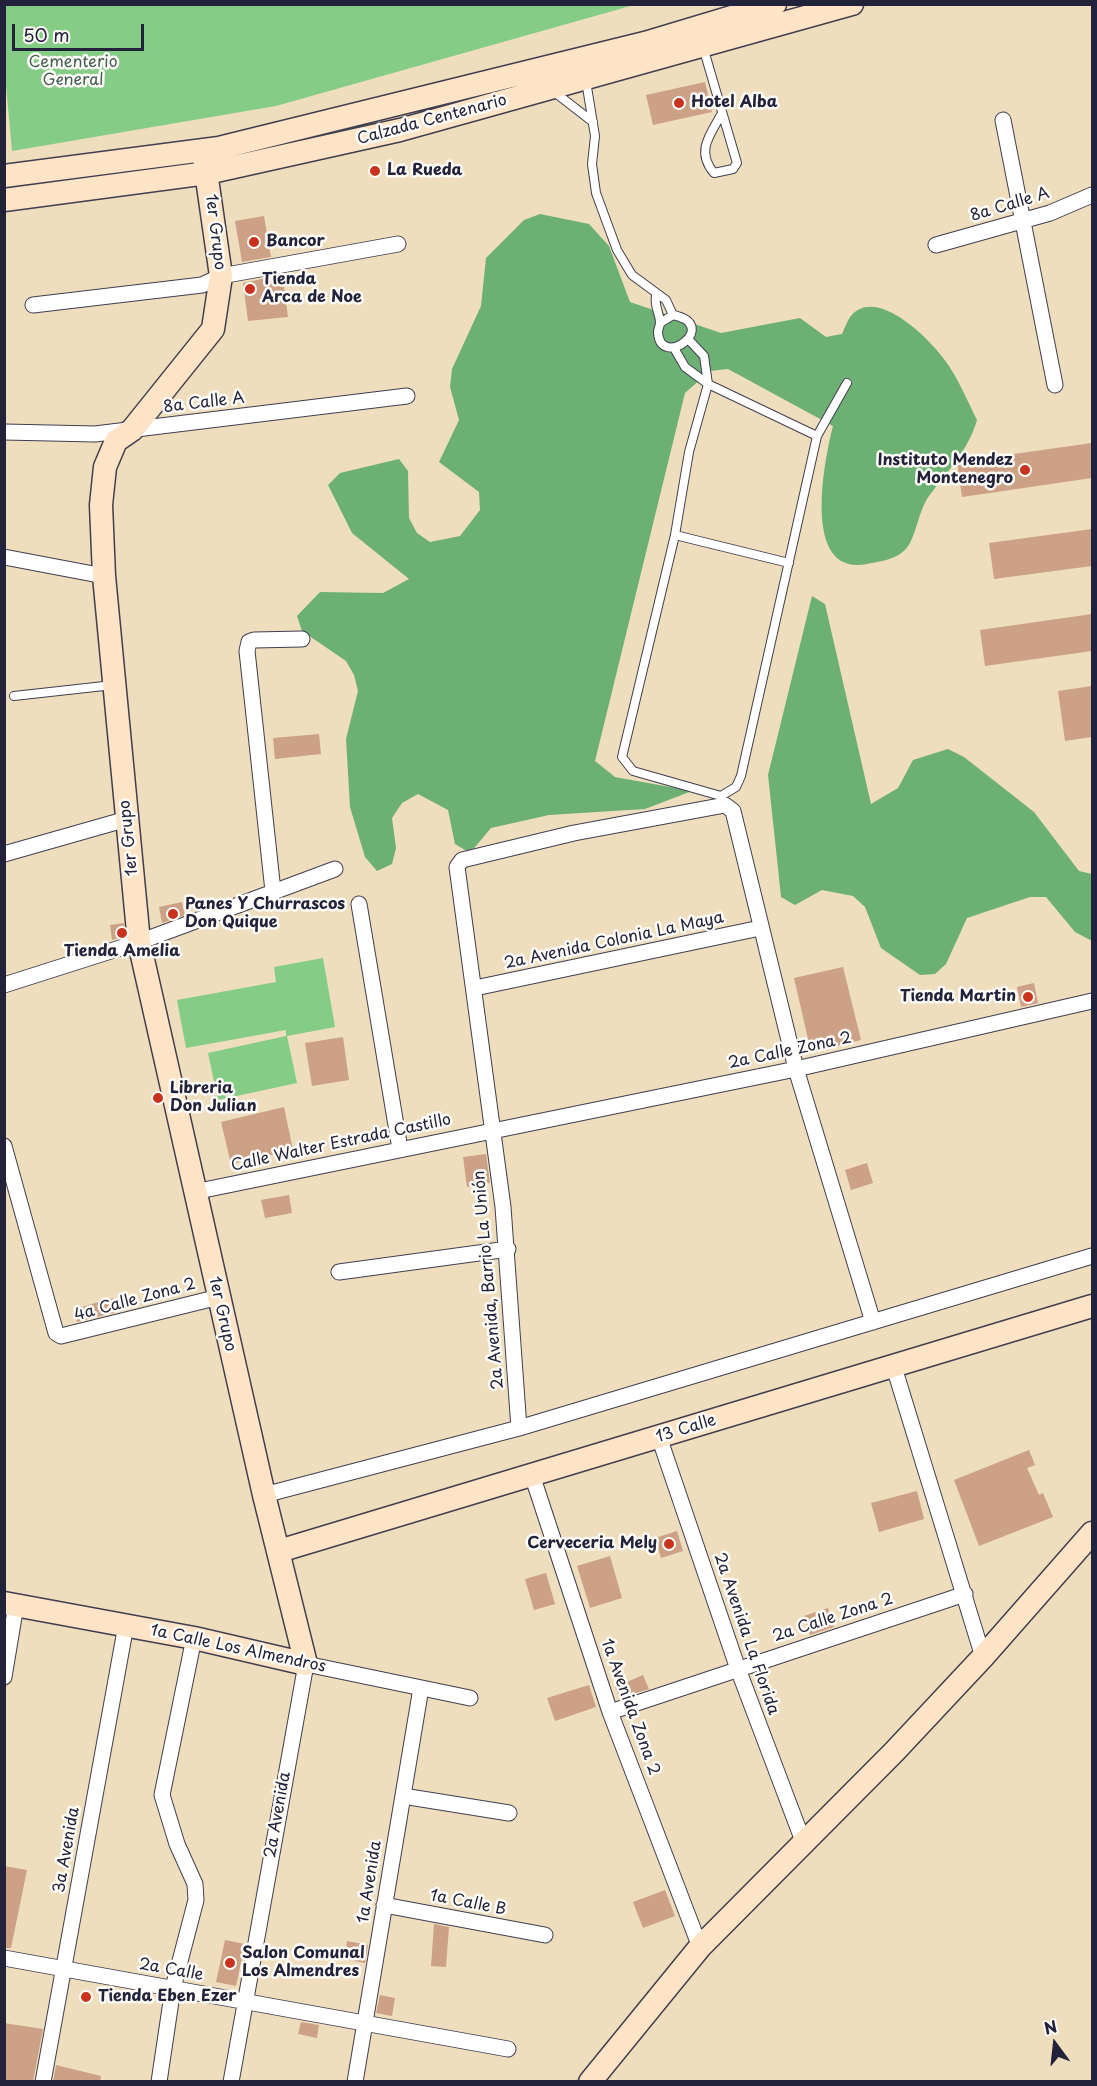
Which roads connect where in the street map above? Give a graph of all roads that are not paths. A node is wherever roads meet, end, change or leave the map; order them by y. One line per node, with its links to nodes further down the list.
1 (775, 4): 9 (street, Calzada Centenario)
2 (852, 4): 3 (street, Calzada Centenario)
3 (703, 46): 4 (street, Calzada Centenario); 6 (lane)
4 (585, 78): 5 (street, Calzada Centenario); 8 (lane)
5 (549, 88): 8 (lane); 9 (street, Calzada Centenario)
6 (721, 116): 6 (lane)
7 (1003, 120): 13 (street)
8 (593, 122): 17 (lane)
9 (205, 162): 10 (street, Calzada Centenario); 12 (street, Calzada Centenario); 16 (street, 1er Grupo)
10 (4, 176)
11 (1092, 195): 13 (street, 8a Calle A)
12 (4, 200)
13 (1022, 221): 15 (street, 8a Calle A); 25 (street)
14 (398, 244): 16 (street)
15 (936, 245)
16 (221, 276): 18 (street); 27 (street, 1er Grupo)
17 (656, 295): 19 (lane); 20 (lane)
18 (33, 305)
19 (673, 315): 20 (lane); 21 (lane)
20 (660, 323): 22 (lane)
21 (689, 340): 22 (lane); 23 (lane)
22 (674, 348): 23 (lane)
23 (708, 384): 29 (lane); 30 (lane)
24 (847, 384): 29 (lane)
25 (1055, 385)
26 (408, 396): 27 (street, 8a Calle A)
27 (132, 430): 28 (street, 8a Calle A); 33 (street, 1er Grupo)
28 (4, 432)
29 (817, 436): 32 (lane)
30 (675, 536): 32 (lane); 32 (lane)
31 (4, 557): 33 (street)
32 (789, 564)
33 (104, 576): 35 (street, 1er Grupo)
34 (302, 639): 40 (street)
35 (114, 685): 36 (lane); 37 (street, 1er Grupo)
36 (14, 696)
37 (127, 819): 38 (street); 43 (street, 1er Grupo)
38 (4, 854)
39 (335, 868): 40 (street)
40 (273, 891): 43 (street)
41 (359, 904): 50 (street)
42 (760, 928): 45 (street, 2a Avenida Colonia La Maya); 45 (street, 2a Avenida, Barrio La Unión); 47 (street)
43 (140, 942): 44 (street); 52 (street, 1er Grupo)
44 (4, 985)
45 (475, 988): 48 (street, 2a Avenida, Barrio La Unión)
46 (1092, 1001): 47 (street, 2a Calle Zona 2)
47 (796, 1069): 48 (street, 2a Calle Zona 2); 58 (street)
48 (494, 1130): 50 (street, Calle Walter Estrada Castillo); 53 (street, 2a Avenida, Barrio La Unión)
49 (4, 1146): 51 (street)
50 (400, 1149): 52 (street, Calle Walter Estrada Castillo)
51 (9, 1178): 56 (street, 4a Calle Zona 2)
52 (194, 1192): 56 (street, 1er Grupo)
53 (508, 1249): 55 (street); 60 (street, 2a Avenida, Barrio La Unión)
54 (1092, 1256): 58 (street)
55 (339, 1272)
56 (219, 1297): 63 (street, 1er Grupo)
57 (1092, 1306): 59 (street, 13 Calle)
58 (873, 1322): 60 (street)
59 (893, 1364): 61 (street, 13 Calle); 66 (street)
60 (519, 1428): 63 (street)
61 (659, 1437): 62 (street, 13 Calle); 72 (street, 2a Avenida La Florida)
62 (532, 1475): 65 (street, 13 Calle); 76 (street, 1a Avenida Zona 2)
63 (264, 1496): 65 (street, 1er Grupo)
64 (1092, 1533): 70 (street)
65 (279, 1551): 71 (street, 2a Avenida)
66 (965, 1594): 70 (street); 72 (street, 2a Calle Zona 2)
67 (10, 1604): 68 (street, 1a Calle Los Almendros); 73 (street)
68 (126, 1625): 69 (street, 1a Calle Los Almendros); 84 (street, 3a Avenida)
69 (194, 1638): 71 (street, 1a Calle Los Almendros); 85 (street)
70 (983, 1657): 79 (street)
71 (306, 1664): 74 (street, 1a Calle Los Almendros); 86 (street, 2a Avenida)
72 (738, 1669): 76 (street, 2a Calle Zona 2); 79 (street, 2a Avenida La Florida)
73 (4, 1677)
74 (421, 1688): 75 (street, 1a Calle Los Almendros); 77 (street, 1a Avenida)
75 (470, 1698)
76 (610, 1712): 82 (street, 1a Avenida Zona 2)
77 (403, 1796): 78 (street); 80 (street, 1a Avenida)
78 (509, 1813)
79 (803, 1841): 82 (street)
80 (384, 1905): 81 (street, 1a Calle B); 87 (street, 1a Avenida)
81 (545, 1935)
82 (700, 1947): 93 (street)
83 (4, 1958): 84 (street, 2a Calle)
84 (64, 1969): 85 (street, 2a Calle); 89 (street, 3a Avenida)
85 (172, 1988): 86 (street, 2a Calle); 90 (street)
86 (244, 2001): 87 (street, 2a Calle); 91 (street, 2a Avenida)
87 (365, 2023): 88 (street, 2a Calle); 92 (street, 1a Avenida)
88 (508, 2049)
89 (43, 2082)
90 (159, 2082)
91 (231, 2082)
92 (355, 2082)
93 (590, 2082)

